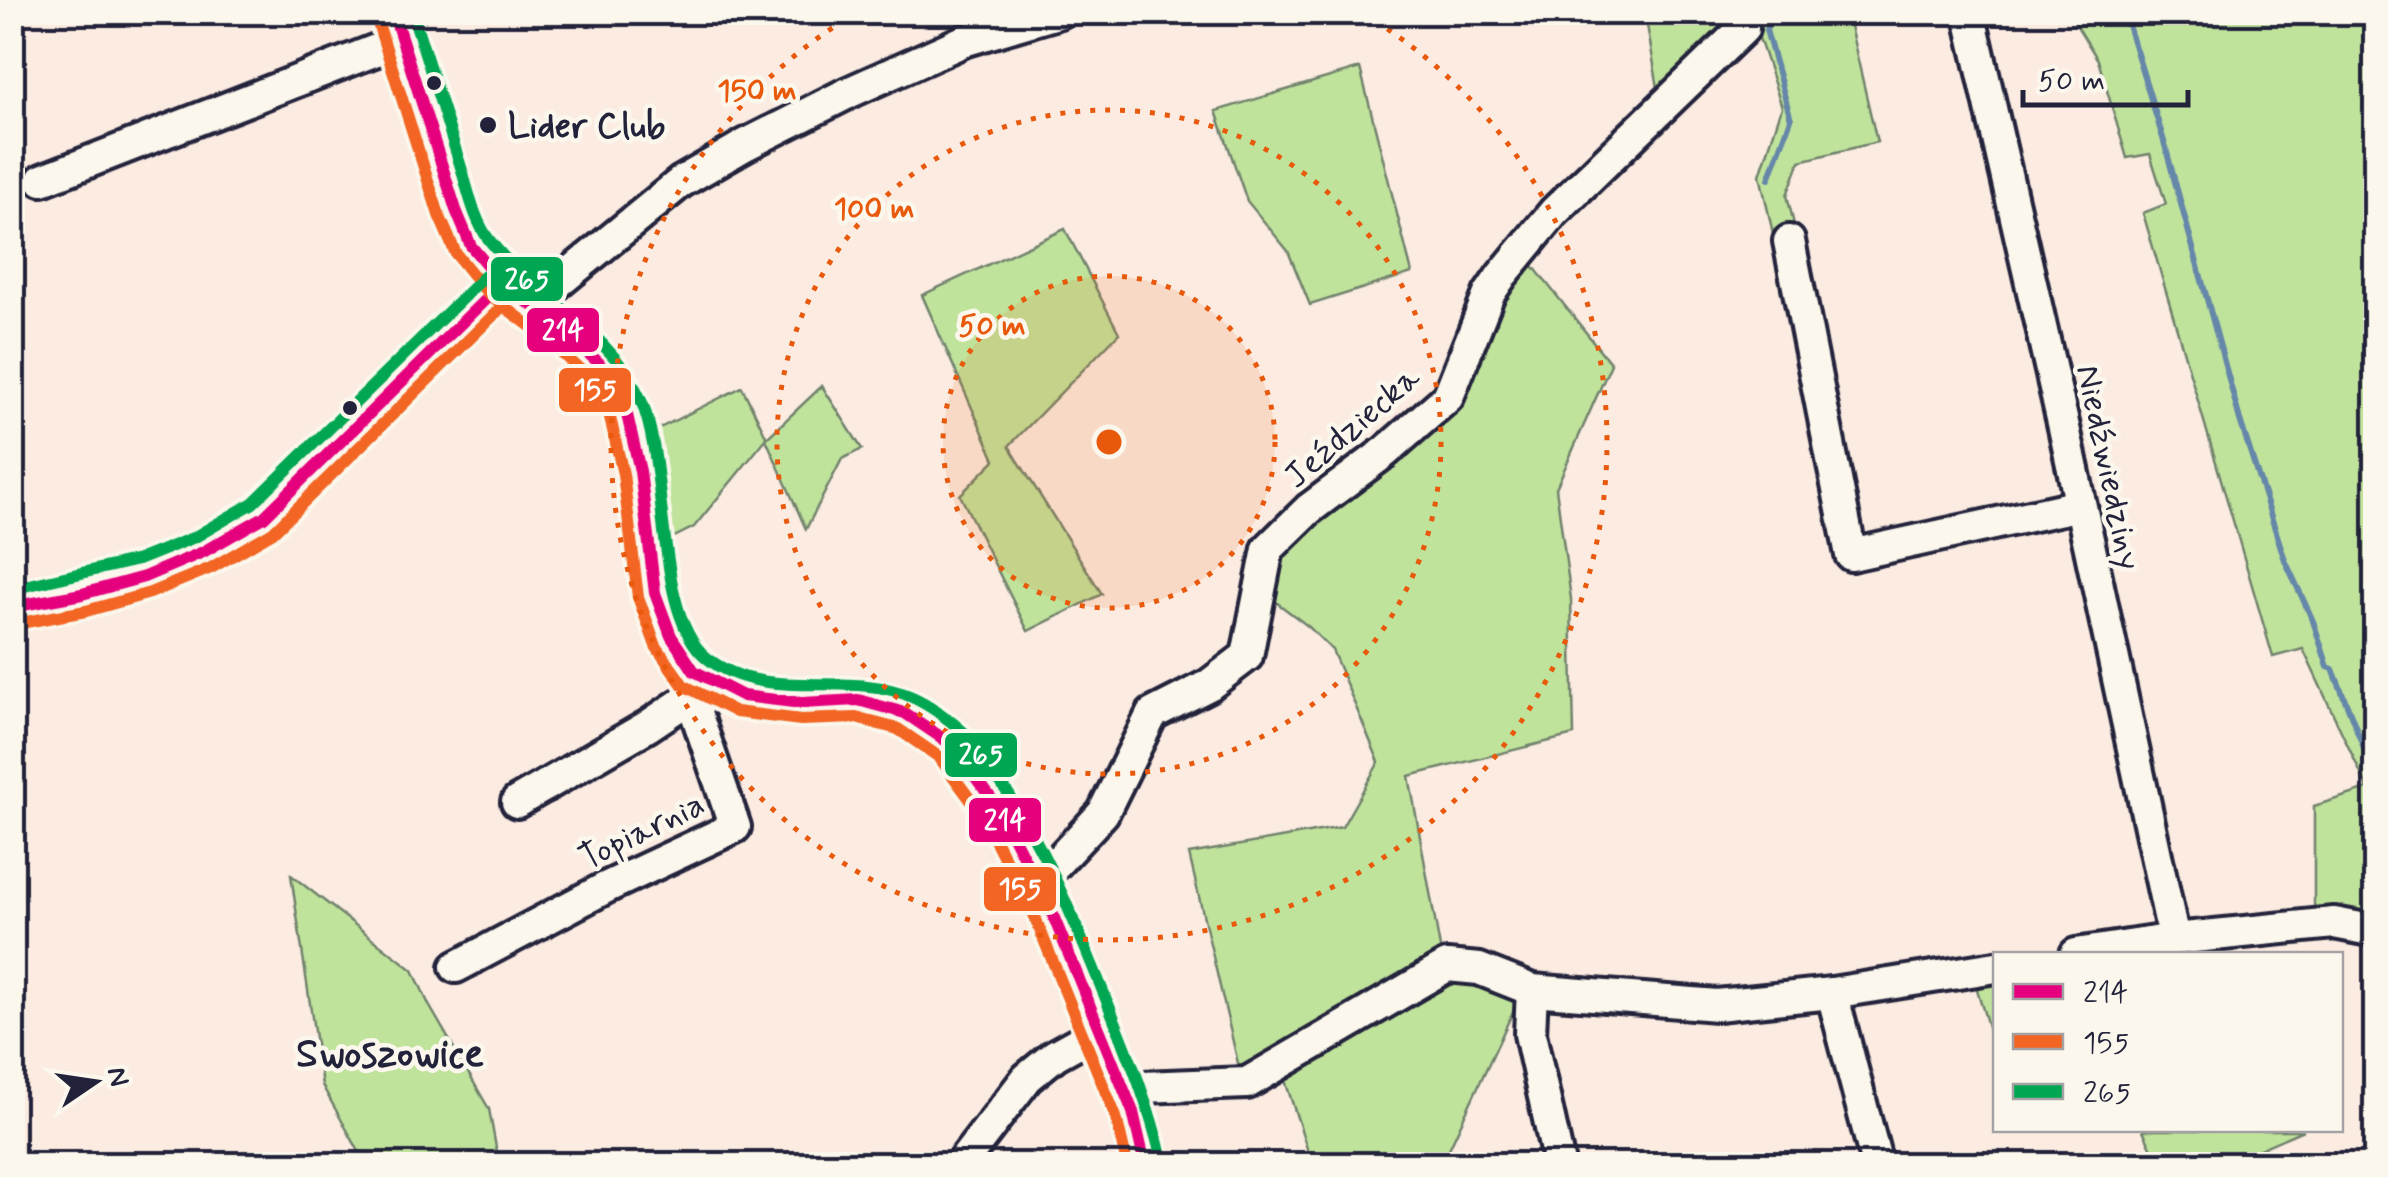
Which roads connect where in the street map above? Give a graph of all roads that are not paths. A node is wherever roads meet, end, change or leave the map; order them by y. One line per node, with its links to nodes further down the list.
1 (1060, 12): 3 (street)
2 (1969, 12): 10 (street, Niedźwiedziny)
3 (1014, 18): 9 (street)
4 (403, 22): 6 (street); 8 (street)
5 (1743, 29): 14 (street, Jeździecka)
6 (42, 180)
7 (1789, 241): 10 (street)
8 (502, 283): 9 (street); 11 (street)
9 (531, 306): 12 (street)
10 (2080, 504): 16 (street, Niedźwiedziny)
11 (12, 606)
12 (694, 683): 13 (street); 14 (street); 18 (street, Topiarnia)
13 (517, 802)
14 (1035, 880): 22 (street)
15 (2376, 931): 16 (street)
16 (2174, 939): 17 (street)
17 (2089, 952)
18 (456, 966)
19 (1993, 967): 21 (street)
20 (1532, 990): 21 (street); 23 (street); 26 (street)
21 (1832, 993): 27 (street)
22 (1100, 1030): 23 (street); 24 (street)
23 (1125, 1091): 25 (street)
24 (961, 1164)
25 (1145, 1164)
26 (1559, 1164)
27 (1877, 1164)

